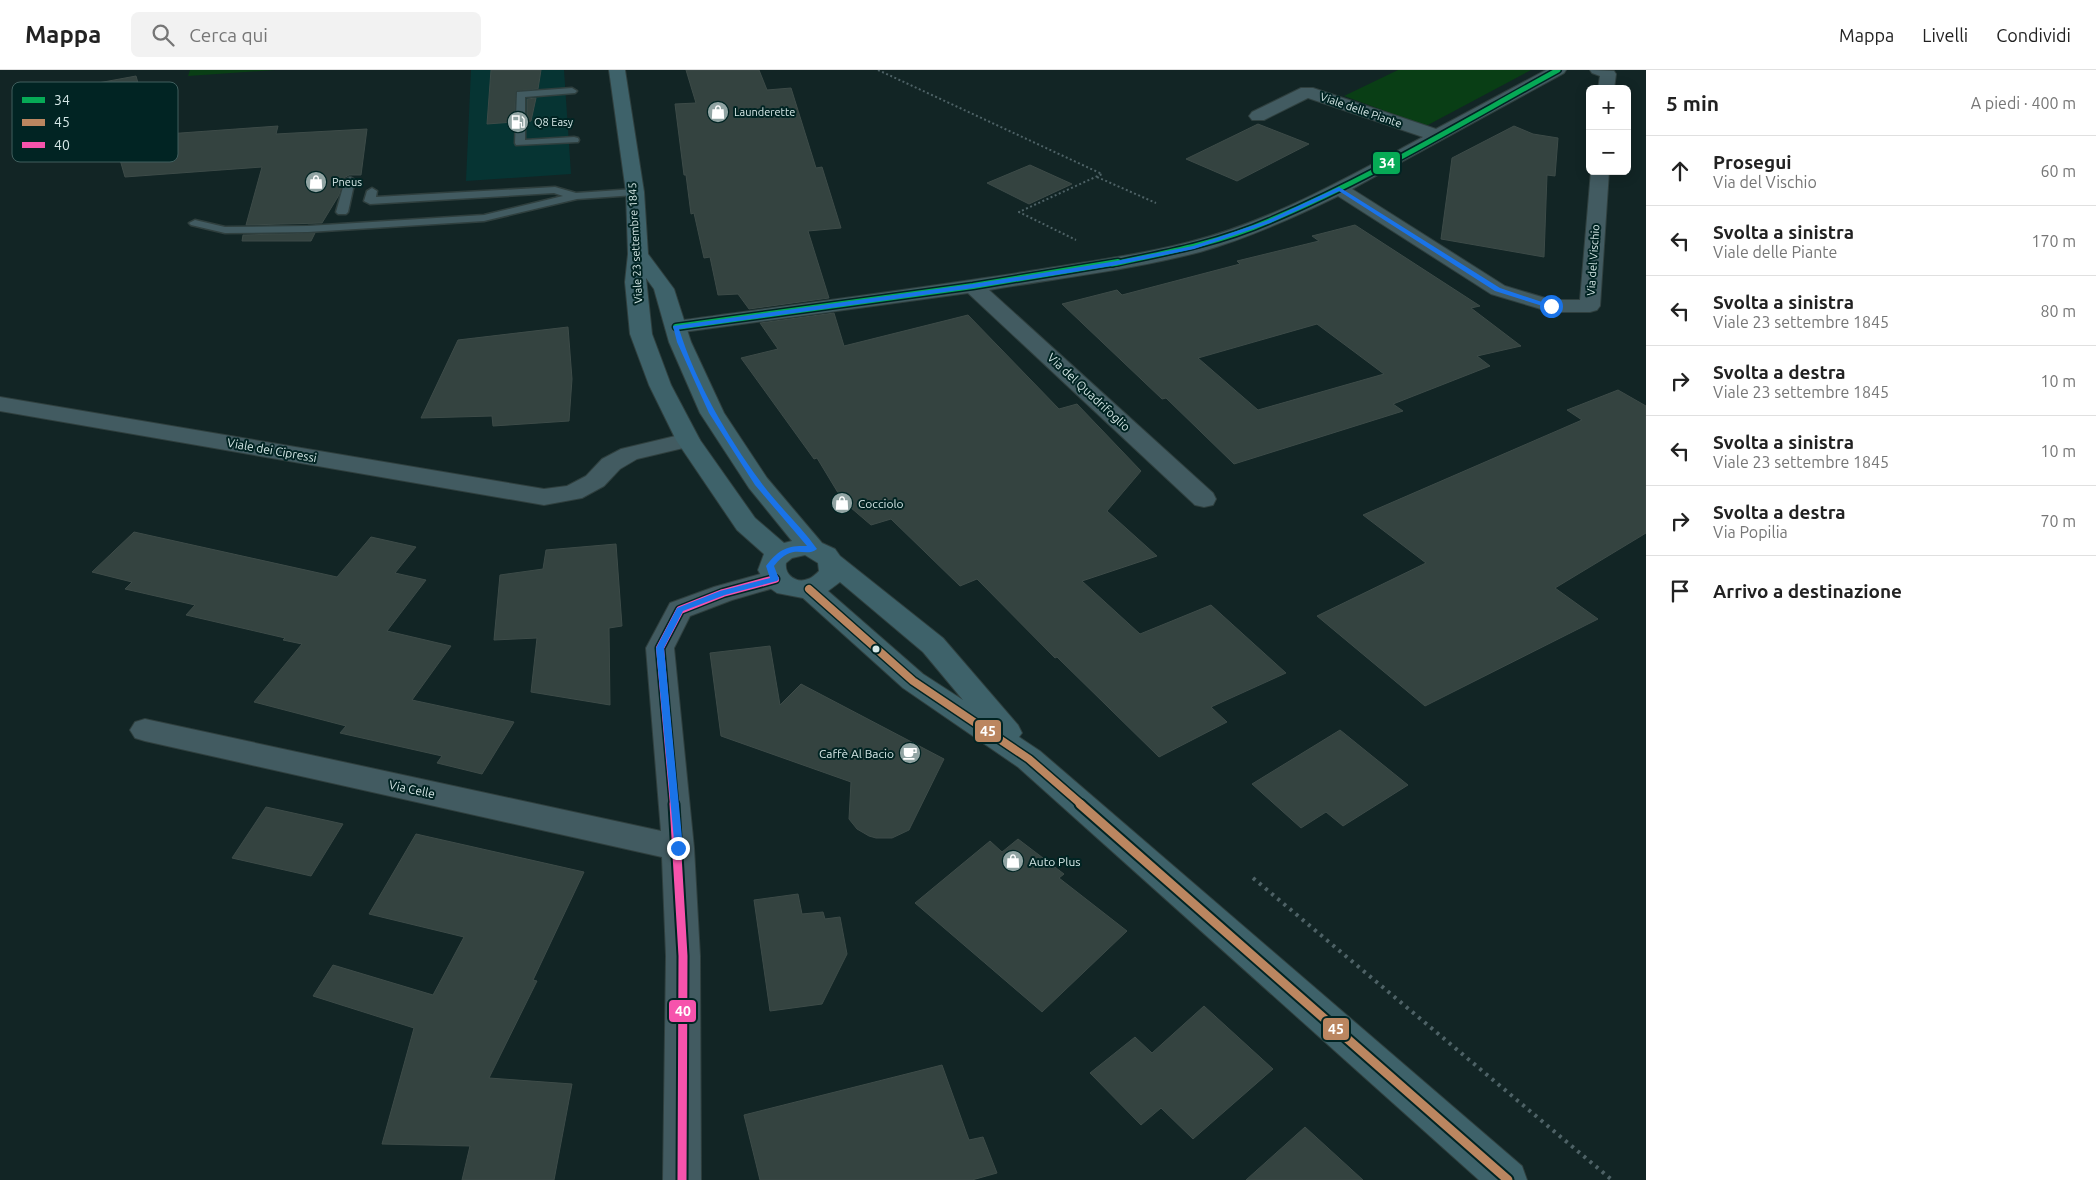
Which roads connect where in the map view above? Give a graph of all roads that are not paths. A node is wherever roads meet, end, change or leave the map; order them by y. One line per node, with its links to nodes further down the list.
1 (617, 70): 13 (main road, Viale 23 settembre 1845)
2 (1558, 70): 7 (street)
3 (1598, 70): 4 (street)
4 (1607, 85)
5 (572, 91): 8 (lane)
6 (1258, 116): 7 (street, Viale delle Piante)
7 (1438, 136): 11 (street)
8 (574, 140)
9 (1600, 175): 11 (street, Via del Vischio)
10 (350, 180): 15 (lane)
11 (1339, 189): 18 (street)
12 (372, 192): 14 (lane)
13 (634, 192): 14 (lane); 17 (main road, Viale 23 settembre 1845)
14 (577, 196): 16 (lane)
15 (342, 212)
16 (195, 223)
17 (638, 254): 19 (main road); 21 (main road, Viale 23 settembre 1845)
18 (973, 286): 19 (street); 22 (street, Via del Quadrifoglio)
19 (676, 327): 23 (main road)
20 (0, 404): 21 (street, Viale dei Cipressi)
21 (688, 440): 24 (main road, Viale 23 settembre 1845)
22 (1204, 499)
23 (823, 555): 24 (main road); 25 (main road); 27 (main road)
24 (777, 566): 25 (main road, Viale 23 settembre 1845); 28 (street)
25 (809, 589): 27 (main road)
26 (145, 730): 28 (street, Via Celle)
27 (1029, 759): 30 (main road)
28 (678, 848): 29 (street)
29 (682, 1180)
30 (1508, 1180)

